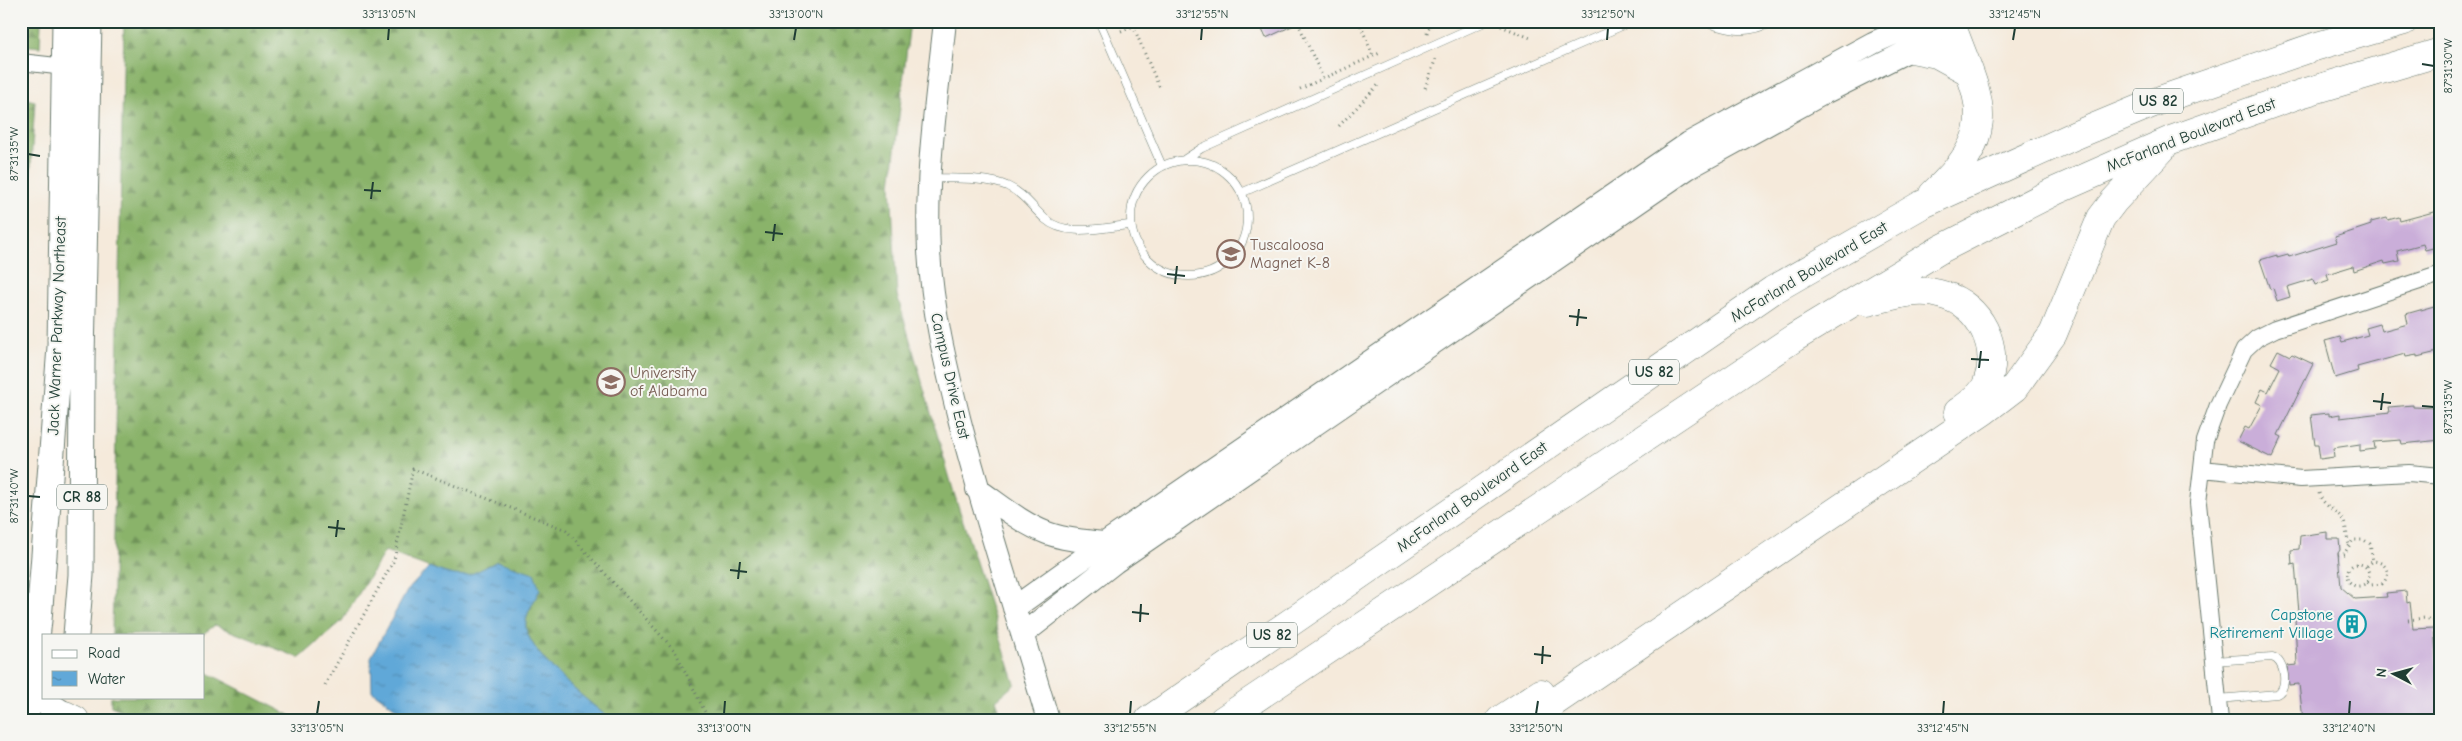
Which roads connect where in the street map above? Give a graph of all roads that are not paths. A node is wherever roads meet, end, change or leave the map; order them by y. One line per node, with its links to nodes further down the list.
1 (65, 21): 18 (main road, Jack Warner Parkway Northeast / CR 88)
2 (89, 21): 19 (main road, Jack Warner Parkway Northeast / CR 88)
3 (945, 21): 24 (street, Campus Drive East)
4 (1099, 21): 23 (lane)
5 (1487, 21): 22 (lane)
6 (1633, 21): 25 (lane)
7 (1700, 21): 8 (lane)
8 (1775, 21)
9 (1898, 21): 14 (street)
10 (1922, 21): 14 (street)
11 (1944, 21): 15 (street)
12 (1950, 21): 20 (highway)
13 (2404, 21): 26 (highway, McFarland Boulevard East / US 82)
14 (1873, 43): 33 (street)
15 (1912, 49): 20 (highway); 37 (street)
16 (2441, 52): 21 (highway, McFarland Boulevard East / US 82)
17 (21, 62): 18 (street)
18 (64, 67): 19 (street); 35 (main road, Jack Warner Parkway Northeast / CR 88)
19 (90, 70): 36 (main road, Jack Warner Parkway Northeast / CR 88)
20 (1968, 71): 26 (highway)
21 (2171, 140): 29 (highway, McFarland Boulevard East / US 82); 47 (highway)
22 (1185, 159): 23 (lane); 25 (lane)
23 (1162, 166): 27 (lane)
24 (929, 178): 27 (lane); 32 (street, Campus Drive East)
25 (1241, 193): 27 (lane)
26 (1921, 205): 44 (highway, McFarland Boulevard East / US 82)
27 (1130, 225)
28 (2441, 274): 30 (street)
29 (1840, 309): 45 (highway, McFarland Boulevard East / US 82); 46 (highway)
30 (2202, 469): 31 (street); 38 (street)
31 (2441, 476)
32 (977, 489): 33 (street); 34 (street, Campus Drive East)
33 (1104, 543): 34 (street)
34 (1014, 608): 37 (street, Campus Drive East)
35 (30, 625): 39 (main road, Jack Warner Parkway Northeast / CR 88)
36 (76, 634)
37 (1023, 634): 43 (street, Campus Drive East)
38 (2213, 661): 40 (street); 40 (lane)
39 (26, 689): 41 (main road); 42 (main road, Jack Warner Parkway Northeast / CR 88)
40 (2218, 698): 48 (street)
41 (68, 713)
42 (25, 720)
43 (1048, 720)
44 (1149, 720)
45 (1223, 720)
46 (1500, 720)
47 (1528, 720)
48 (2220, 720)

